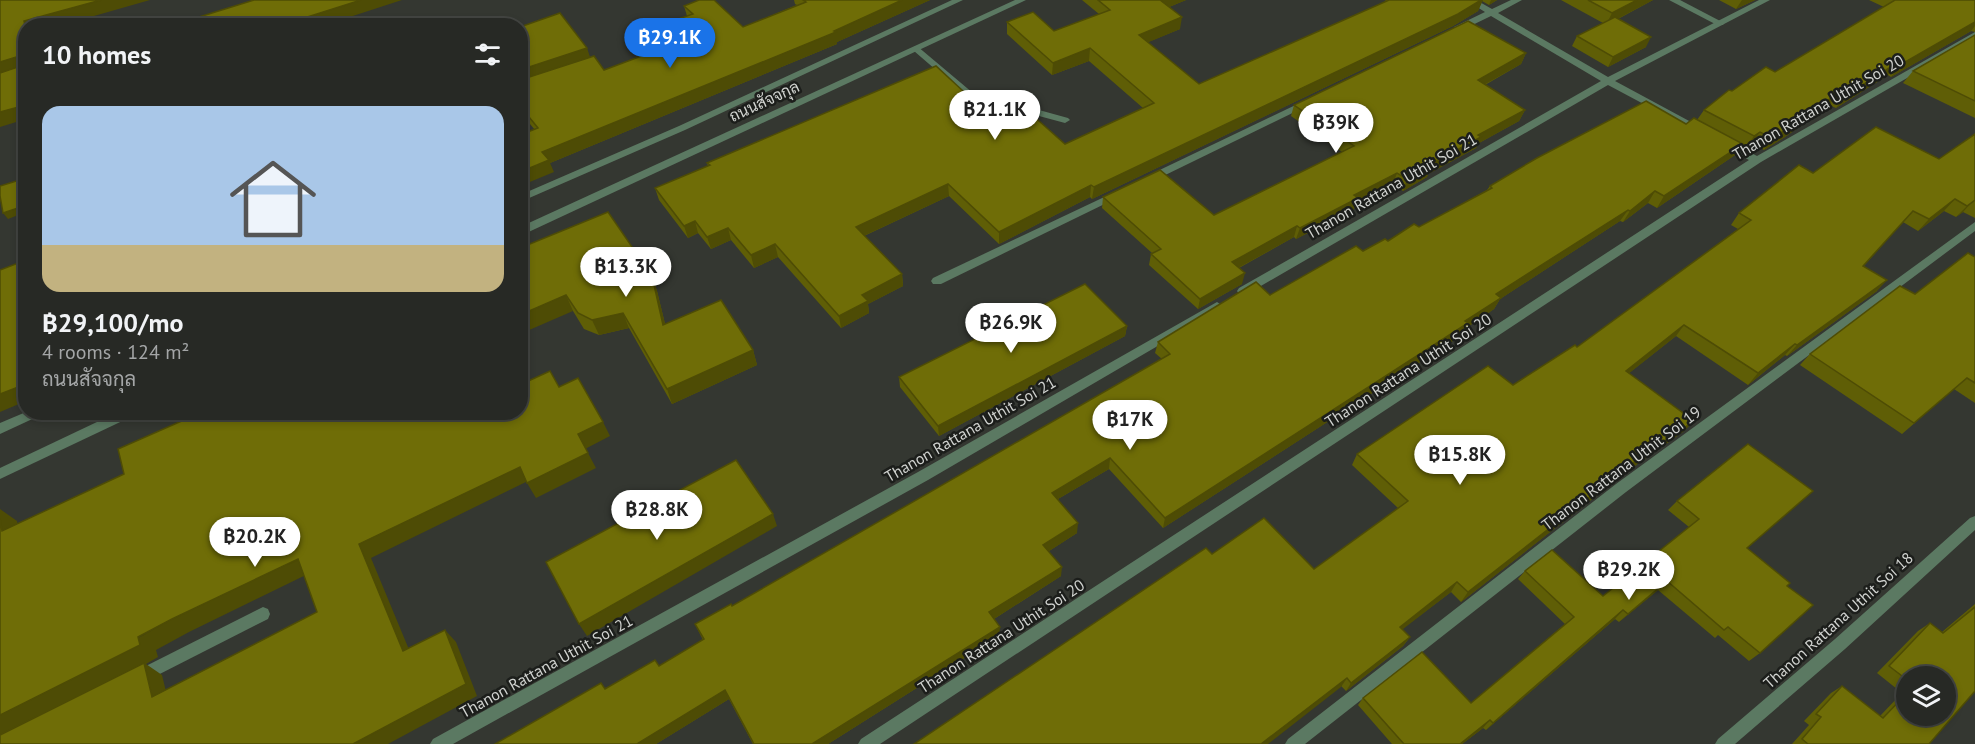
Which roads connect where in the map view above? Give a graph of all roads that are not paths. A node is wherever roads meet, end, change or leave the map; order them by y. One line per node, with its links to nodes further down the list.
1 (960, 0): 20 (street, ถนนสัจจกุล)
2 (1022, 0): 11 (street, ถนนสัจจกุล)
3 (1470, 0): 7 (street)
4 (1518, 0): 7 (street)
5 (1674, 0): 8 (street)
6 (1766, 0): 8 (street, Thanon Rattana Uthit Soi 21)
7 (1493, 12): 9 (street); 12 (street)
8 (1720, 23): 12 (street, Thanon Rattana Uthit Soi 21)
9 (1450, 33)
10 (1975, 35): 17 (street, Thanon Rattana Uthit Soi 20)
11 (917, 49): 14 (street); 22 (street, ถนนสัจจกุล)
12 (1608, 81): 15 (street); 31 (street, Thanon Rattana Uthit Soi 21)
13 (1311, 100): 18 (street)
14 (1065, 120)
15 (1707, 134)
16 (1717, 139): 17 (street)
17 (1757, 160): 32 (street, Thanon Rattana Uthit Soi 20)
18 (1140, 183)
19 (1130, 188): 23 (street)
20 (528, 195)
21 (1975, 226): 33 (street, Thanon Rattana Uthit Soi 19)
22 (528, 228)
23 (937, 281)
24 (20, 420): 26 (street)
25 (114, 420): 27 (street)
26 (0, 429)
27 (0, 474)
28 (1975, 522): 34 (street, Thanon Rattana Uthit Soi 18)
29 (263, 614): 30 (street)
30 (124, 685)
31 (438, 744)
32 (866, 744)
33 (1293, 744)
34 (1723, 744)

